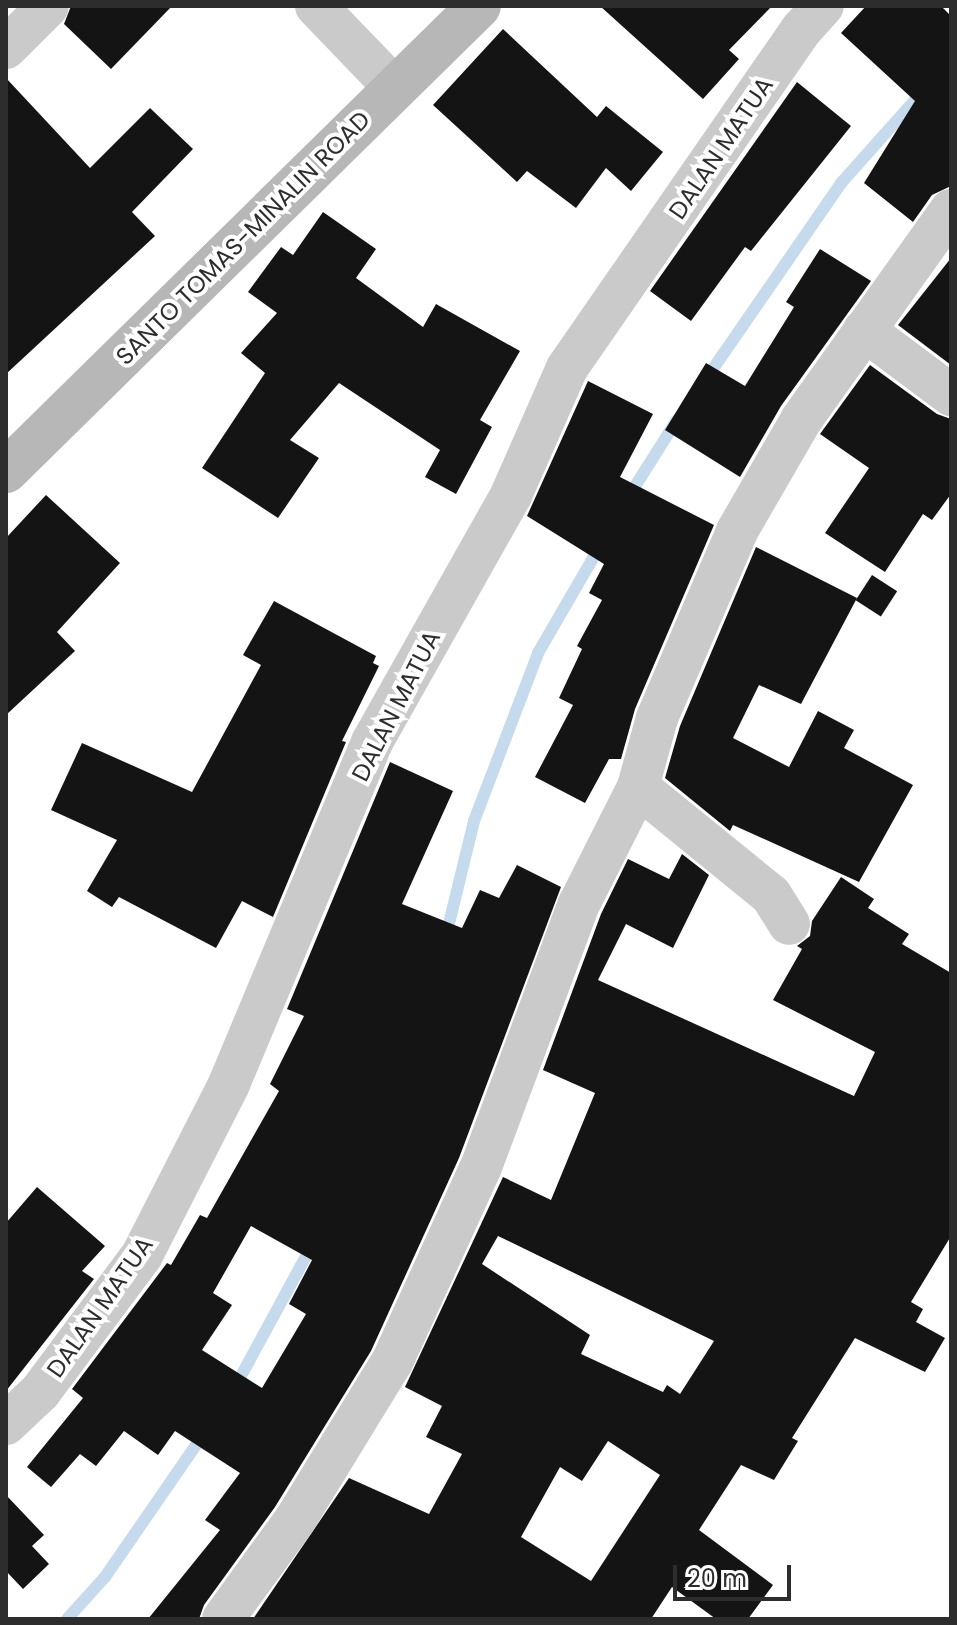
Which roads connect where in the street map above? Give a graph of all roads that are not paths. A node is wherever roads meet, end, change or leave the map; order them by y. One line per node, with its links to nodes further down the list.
1 (48, 6): 5 (street)
2 (316, 6): 6 (street)
3 (479, 6): 6 (main road, SANTO TOMAS-MINALIN ROAD)
4 (823, 6): 13 (street, DALAN MATUA)
5 (6, 48)
6 (395, 88): 10 (main road, SANTO TOMAS-MINALIN ROAD)
7 (951, 210): 8 (street)
8 (864, 330): 9 (street); 11 (street)
9 (951, 395)
10 (6, 471)
11 (638, 787): 12 (street); 14 (street)
12 (789, 924)
13 (6, 1424)
14 (223, 1619)

